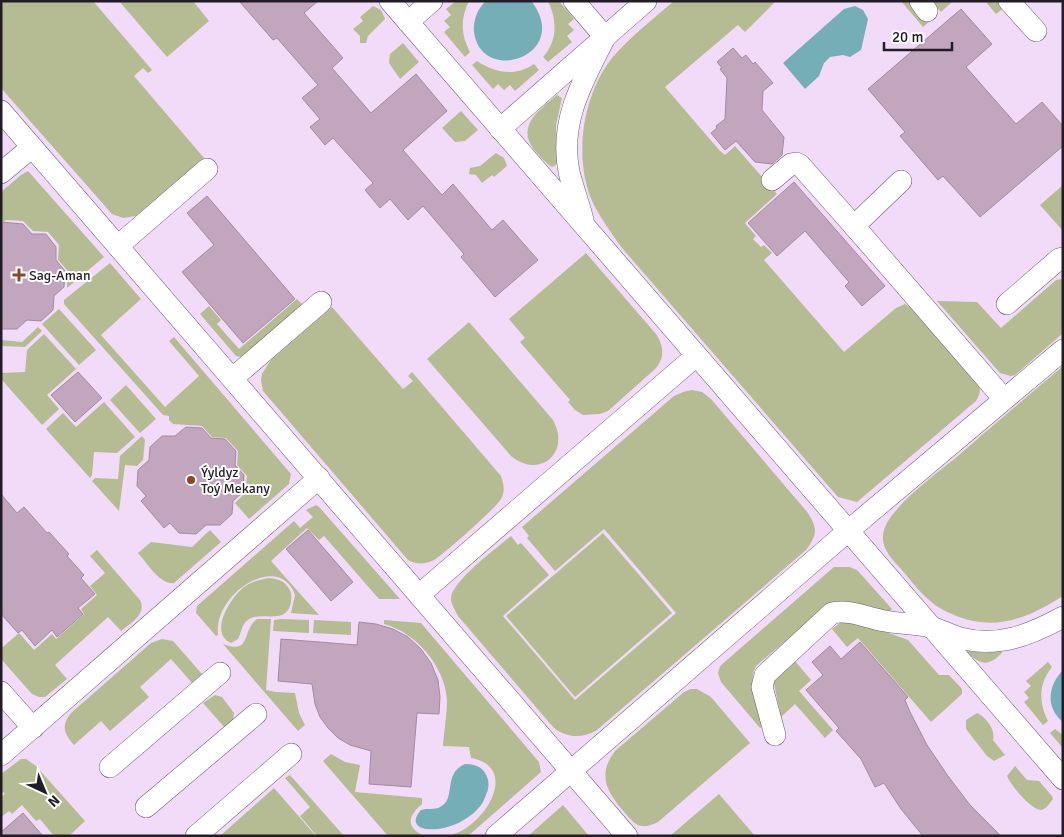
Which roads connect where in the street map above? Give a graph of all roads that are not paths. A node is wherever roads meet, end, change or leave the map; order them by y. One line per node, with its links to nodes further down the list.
1 (390, 1): 6 (street)
2 (432, 1): 6 (street)
3 (574, 1): 8 (street)
4 (646, 1): 8 (street)
5 (1009, 1): 7 (street)
6 (408, 22): 10 (street)
7 (1036, 31)
8 (605, 37): 10 (street); 17 (street)
9 (1, 111): 11 (street)
10 (500, 129): 17 (street)
11 (32, 147): 13 (street); 18 (street)
12 (207, 169): 18 (street)
13 (1, 173)
14 (772, 180): 16 (street)
15 (901, 181): 16 (street)
16 (854, 226): 25 (street)
17 (586, 228): 23 (street)
18 (118, 246): 24 (street)
19 (1063, 258): 21 (street)
20 (322, 302): 24 (street)
21 (1007, 304)
22 (1063, 350): 25 (street)
23 (696, 356): 27 (street); 28 (street)
24 (232, 378): 26 (street)
25 (1004, 399): 27 (street)
26 (319, 478): 28 (street); 34 (street)
27 (848, 531): 30 (street); 39 (street)
28 (419, 595): 39 (street)
29 (1063, 617): 30 (street)
30 (931, 627): 35 (street); 40 (street)
31 (220, 673): 38 (street)
32 (1, 692): 34 (street)
33 (256, 714): 41 (street)
34 (33, 728): 37 (street)
35 (775, 735)
36 (291, 754): 42 (street)
37 (1, 756)
38 (110, 767)
39 (571, 770): 43 (street); 44 (street)
40 (1063, 780)
41 (146, 807)
42 (196, 836)
43 (496, 836)
44 (627, 836)

